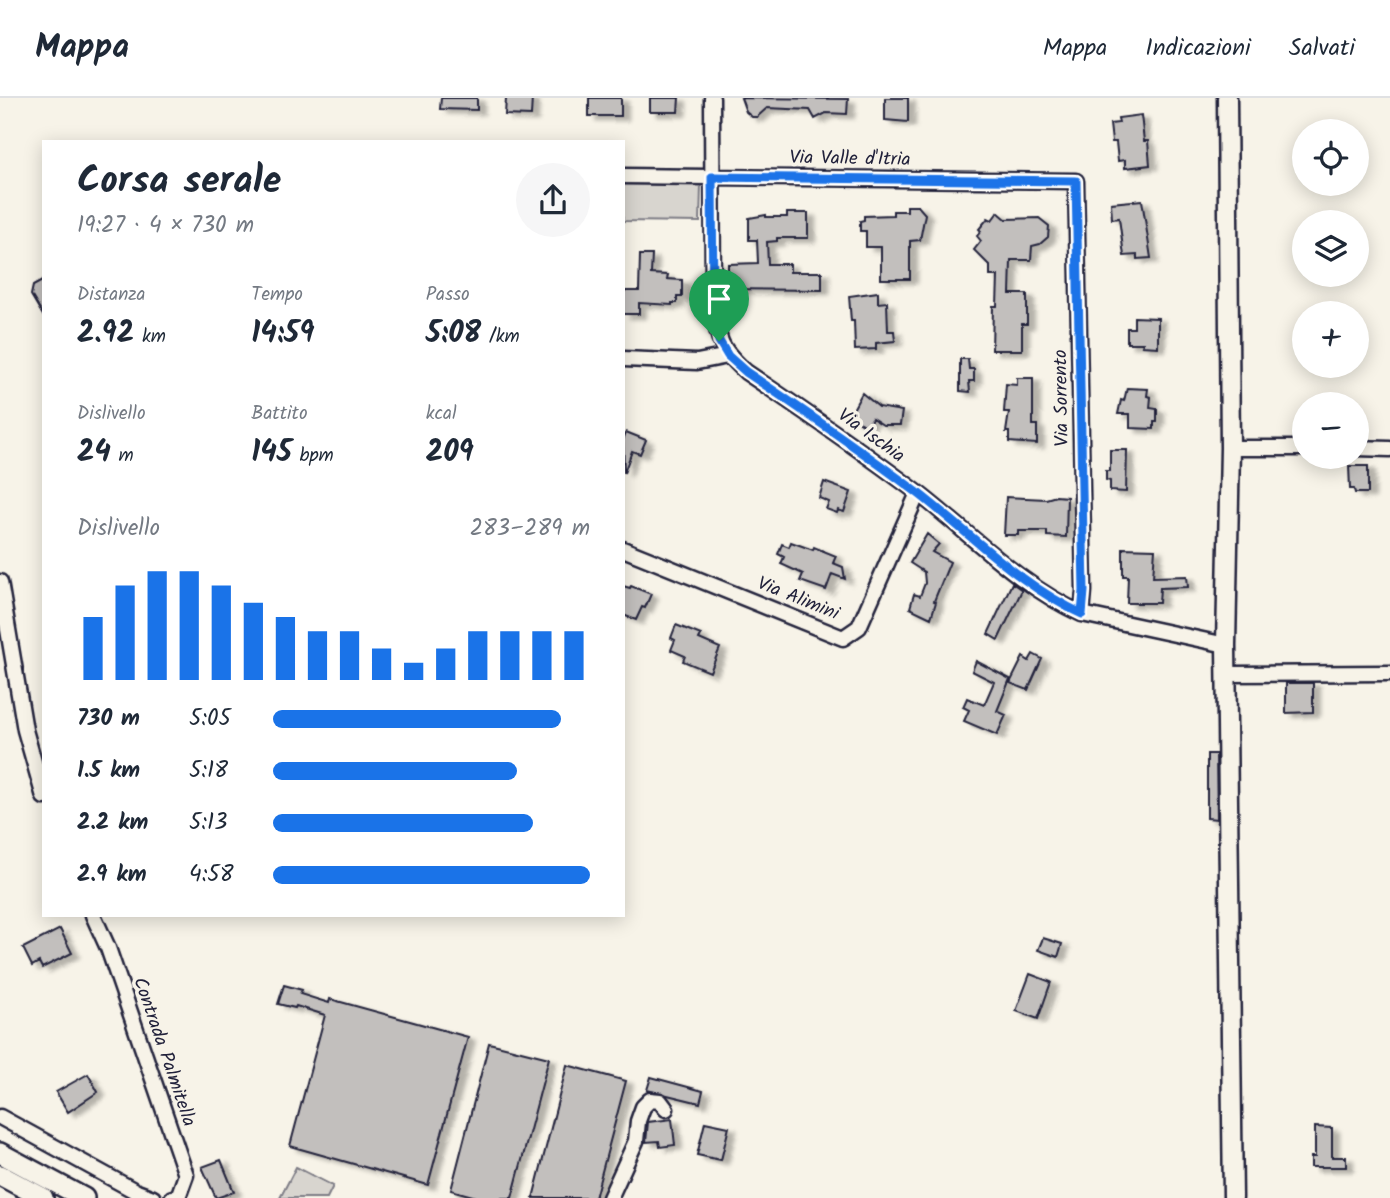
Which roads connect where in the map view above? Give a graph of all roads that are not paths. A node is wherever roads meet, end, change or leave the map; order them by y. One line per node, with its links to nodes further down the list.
1 (712, 98): 4 (street, Via Ischia)
2 (1227, 98): 8 (main road)
3 (625, 176): 4 (street, Via Valle d'Itria)
4 (712, 177): 5 (street, Via Valle d'Itria); 6 (street, Via Ischia)
5 (1076, 181): 15 (street, Via Sorrento)
6 (728, 356): 7 (street); 12 (street, Via Ischia)
7 (625, 359)
8 (1230, 448): 9 (street); 16 (main road)
9 (1292, 448)
10 (1369, 449): 11 (street)
11 (1390, 449)
12 (918, 493): 13 (street, Via Alimini); 15 (street, Via Ischia)
13 (625, 550)
14 (0, 582): 19 (street)
15 (1082, 614): 16 (street, Via Ischia)
16 (1226, 645): 18 (main road)
17 (1390, 673): 18 (street)
18 (1227, 674): 30 (main road)
19 (42, 790)
20 (94, 917): 28 (street, Contrada Palmitella)
21 (666, 1109): 29 (street)
22 (0, 1117): 27 (street)
23 (0, 1153): 26 (highway)
24 (0, 1175): 25 (highway)
25 (43, 1198)
26 (83, 1198)
27 (153, 1198)
28 (172, 1198)
29 (610, 1198)
30 (1233, 1198)

